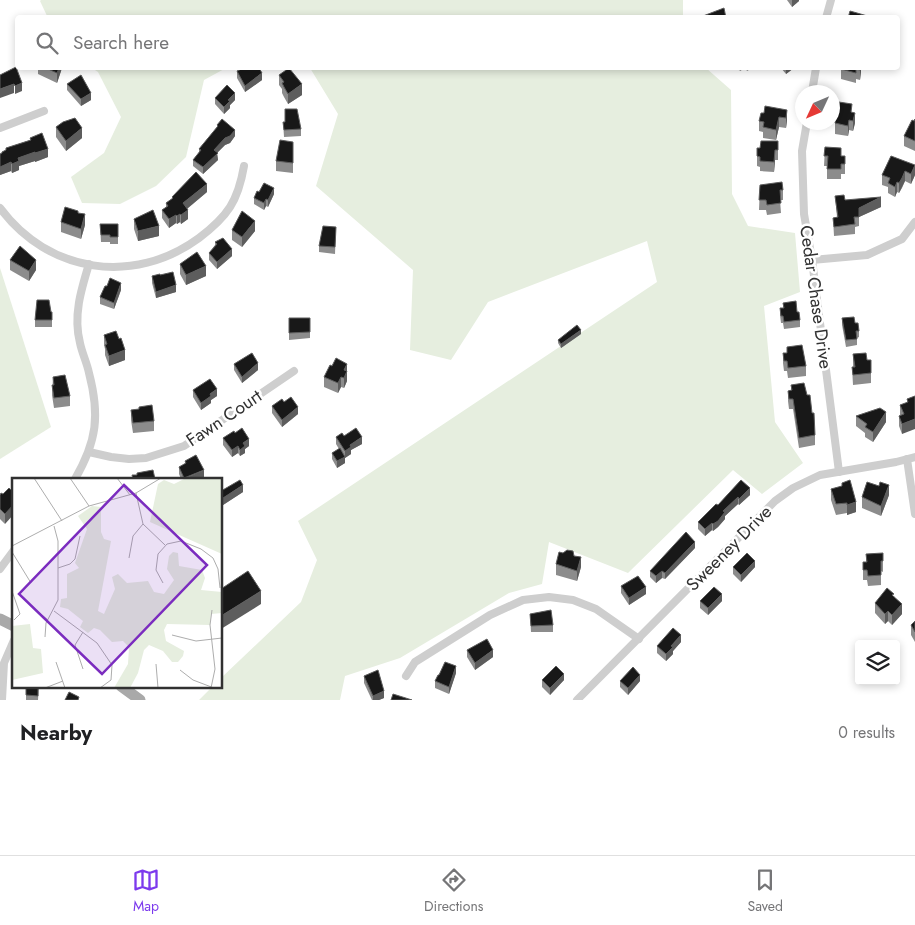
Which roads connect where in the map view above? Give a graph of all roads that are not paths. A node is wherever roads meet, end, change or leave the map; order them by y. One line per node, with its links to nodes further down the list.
1 (831, 0): 2 (street)
2 (827, 15)
3 (816, 70): 4 (street)
4 (813, 85)
5 (44, 111): 6 (street)
6 (0, 128)
7 (806, 130): 11 (street, Cedar Chase Drive)
8 (244, 166): 12 (street)
9 (0, 208): 12 (street)
10 (915, 222): 11 (street)
11 (812, 260): 16 (street, Cedar Chase Drive)
12 (89, 264): 14 (street)
13 (294, 371): 14 (street, Fawn Court)
14 (89, 452): 17 (street)
15 (911, 458): 16 (street, Sweeney Drive); 18 (street)
16 (839, 472): 23 (street, Sweeney Drive)
17 (76, 478)
18 (915, 514)
19 (12, 553): 20 (street)
20 (0, 569)
21 (0, 619): 22 (main road)
22 (12, 625)
23 (639, 639): 25 (street); 29 (street, Sweeney Drive)
24 (12, 645): 27 (street)
25 (406, 676)
26 (124, 688): 28 (main road)
27 (2, 700)
28 (140, 700)
29 (577, 700)

